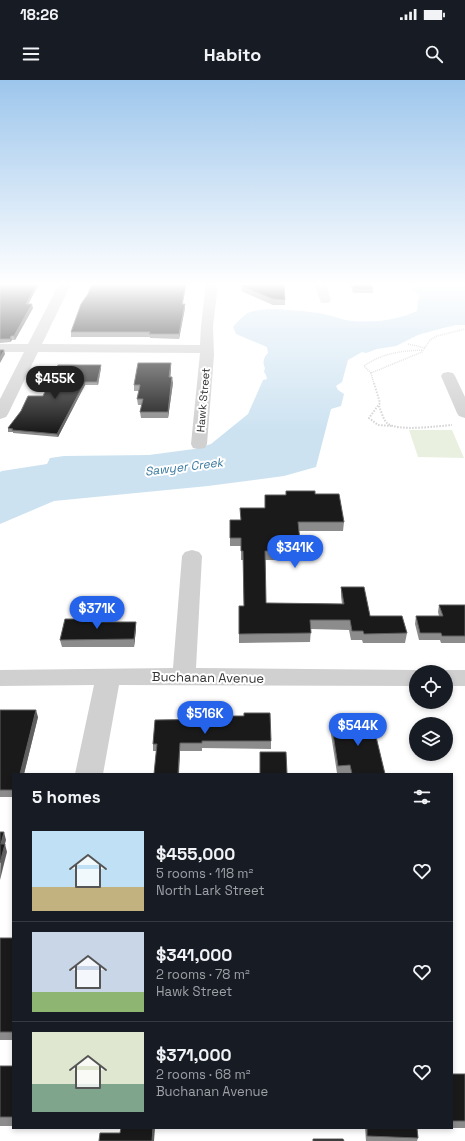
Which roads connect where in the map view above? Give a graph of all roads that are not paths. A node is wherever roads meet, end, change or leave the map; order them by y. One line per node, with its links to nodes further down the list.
1 (41, 334): 4 (street)
2 (207, 334): 5 (street, Hawk Street)
3 (0, 348): 4 (street)
4 (34, 348): 5 (street); 8 (street)
5 (207, 348): 9 (street, Hawk Street)
6 (448, 376): 7 (street)
7 (465, 413)
8 (0, 414)
9 (199, 444)
10 (192, 556): 11 (street)
11 (184, 676): 12 (street, Buchanan Avenue); 14 (street, Buchanan Avenue)
12 (108, 677): 13 (street, Buchanan Avenue); 17 (street)
13 (0, 678)
14 (409, 678)
15 (453, 678): 16 (street)
16 (465, 678)
17 (89, 773)

